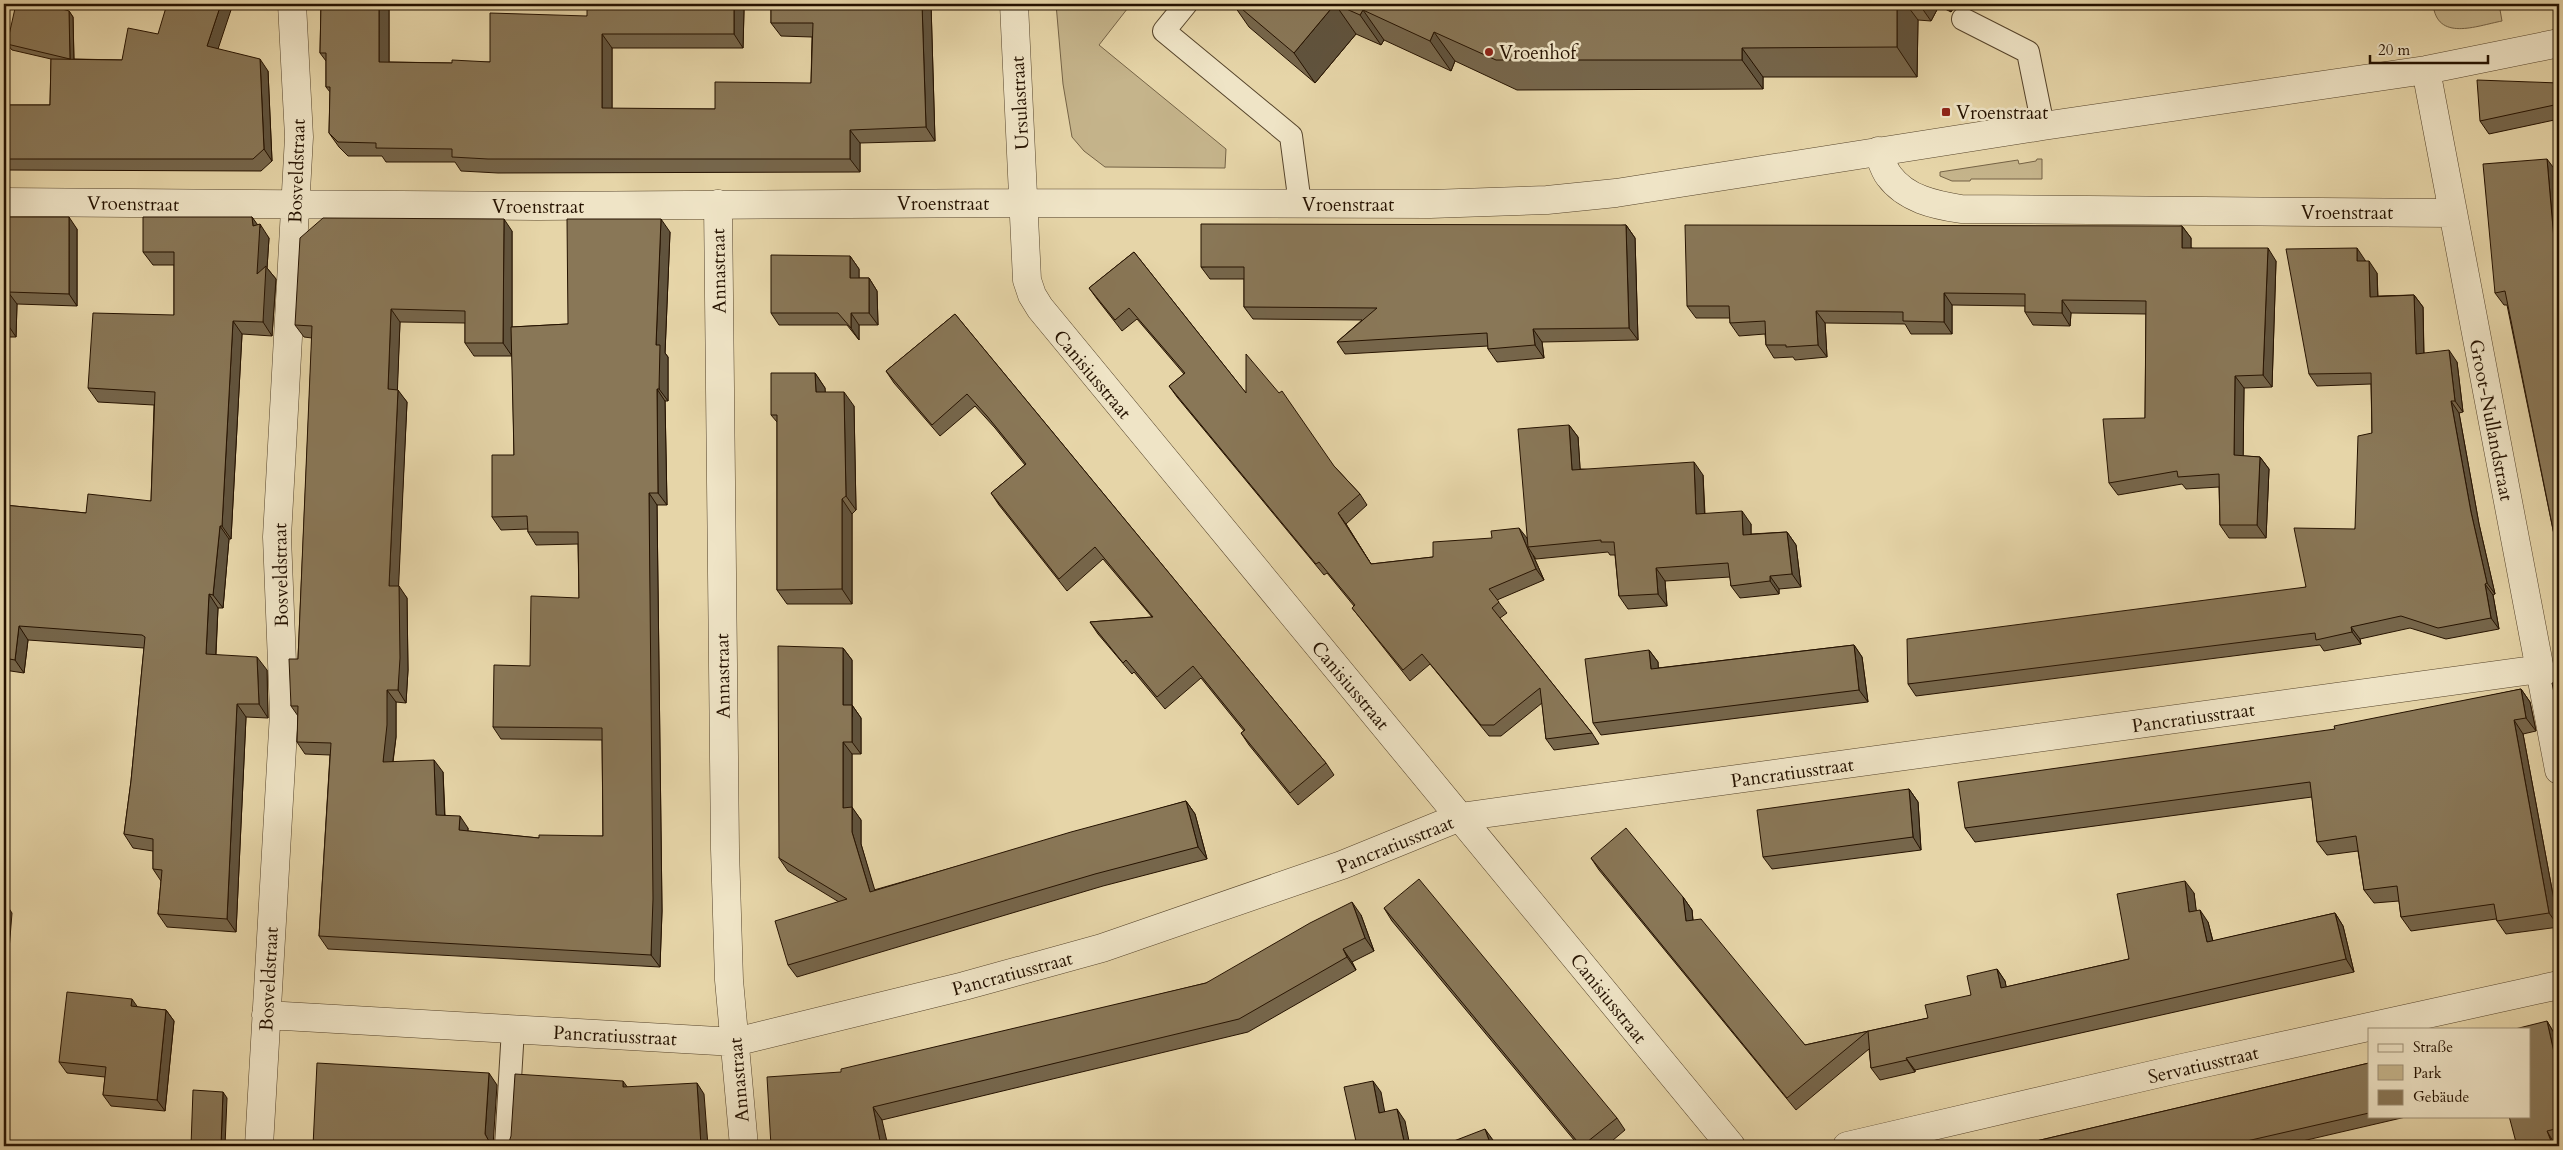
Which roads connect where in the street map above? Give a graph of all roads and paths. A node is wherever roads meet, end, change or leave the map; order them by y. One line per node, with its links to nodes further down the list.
1 (292, 4): 13 (street, Bosveldstraat)
2 (1014, 4): 10 (street, Ursulastraat)
3 (1186, 4): 12 (lane)
4 (1963, 19): 7 (lane)
5 (2559, 43): 6 (street, Vroenstraat)
6 (2426, 70): 7 (street, Vroenstraat); 14 (street, Groot-Nullandstraat)
7 (2043, 126): 8 (street, Vroenstraat)
8 (1878, 151): 12 (street, Vroenstraat); 14 (street, Vroenstraat)
9 (4, 202): 13 (street, Vroenstraat)
10 (1025, 203): 11 (street, Vroenstraat); 12 (street, Vroenstraat); 17 (street, Canisiusstraat)
11 (718, 204): 13 (street, Vroenstraat); 21 (street, Annastraat)
12 (1300, 204)
13 (296, 205): 19 (street, Bosveldstraat)
14 (2452, 213): 15 (street, Groot-Nullandstraat)
15 (2540, 669): 16 (street, Groot-Nullandstraat); 17 (street, Pancratiusstraat)
16 (2559, 770)
17 (1460, 817): 21 (street, Pancratiusstraat); 25 (street, Canisiusstraat)
18 (2559, 985): 26 (street, Servatiusstraat)
19 (266, 1015): 20 (street, Pancratiusstraat); 22 (street, Bosveldstraat)
20 (513, 1029): 21 (street, Pancratiusstraat); 23 (lane)
21 (735, 1042): 24 (street, Annastraat)
22 (259, 1146)
23 (506, 1146)
24 (744, 1146)
25 (1731, 1146)
26 (1847, 1146)

